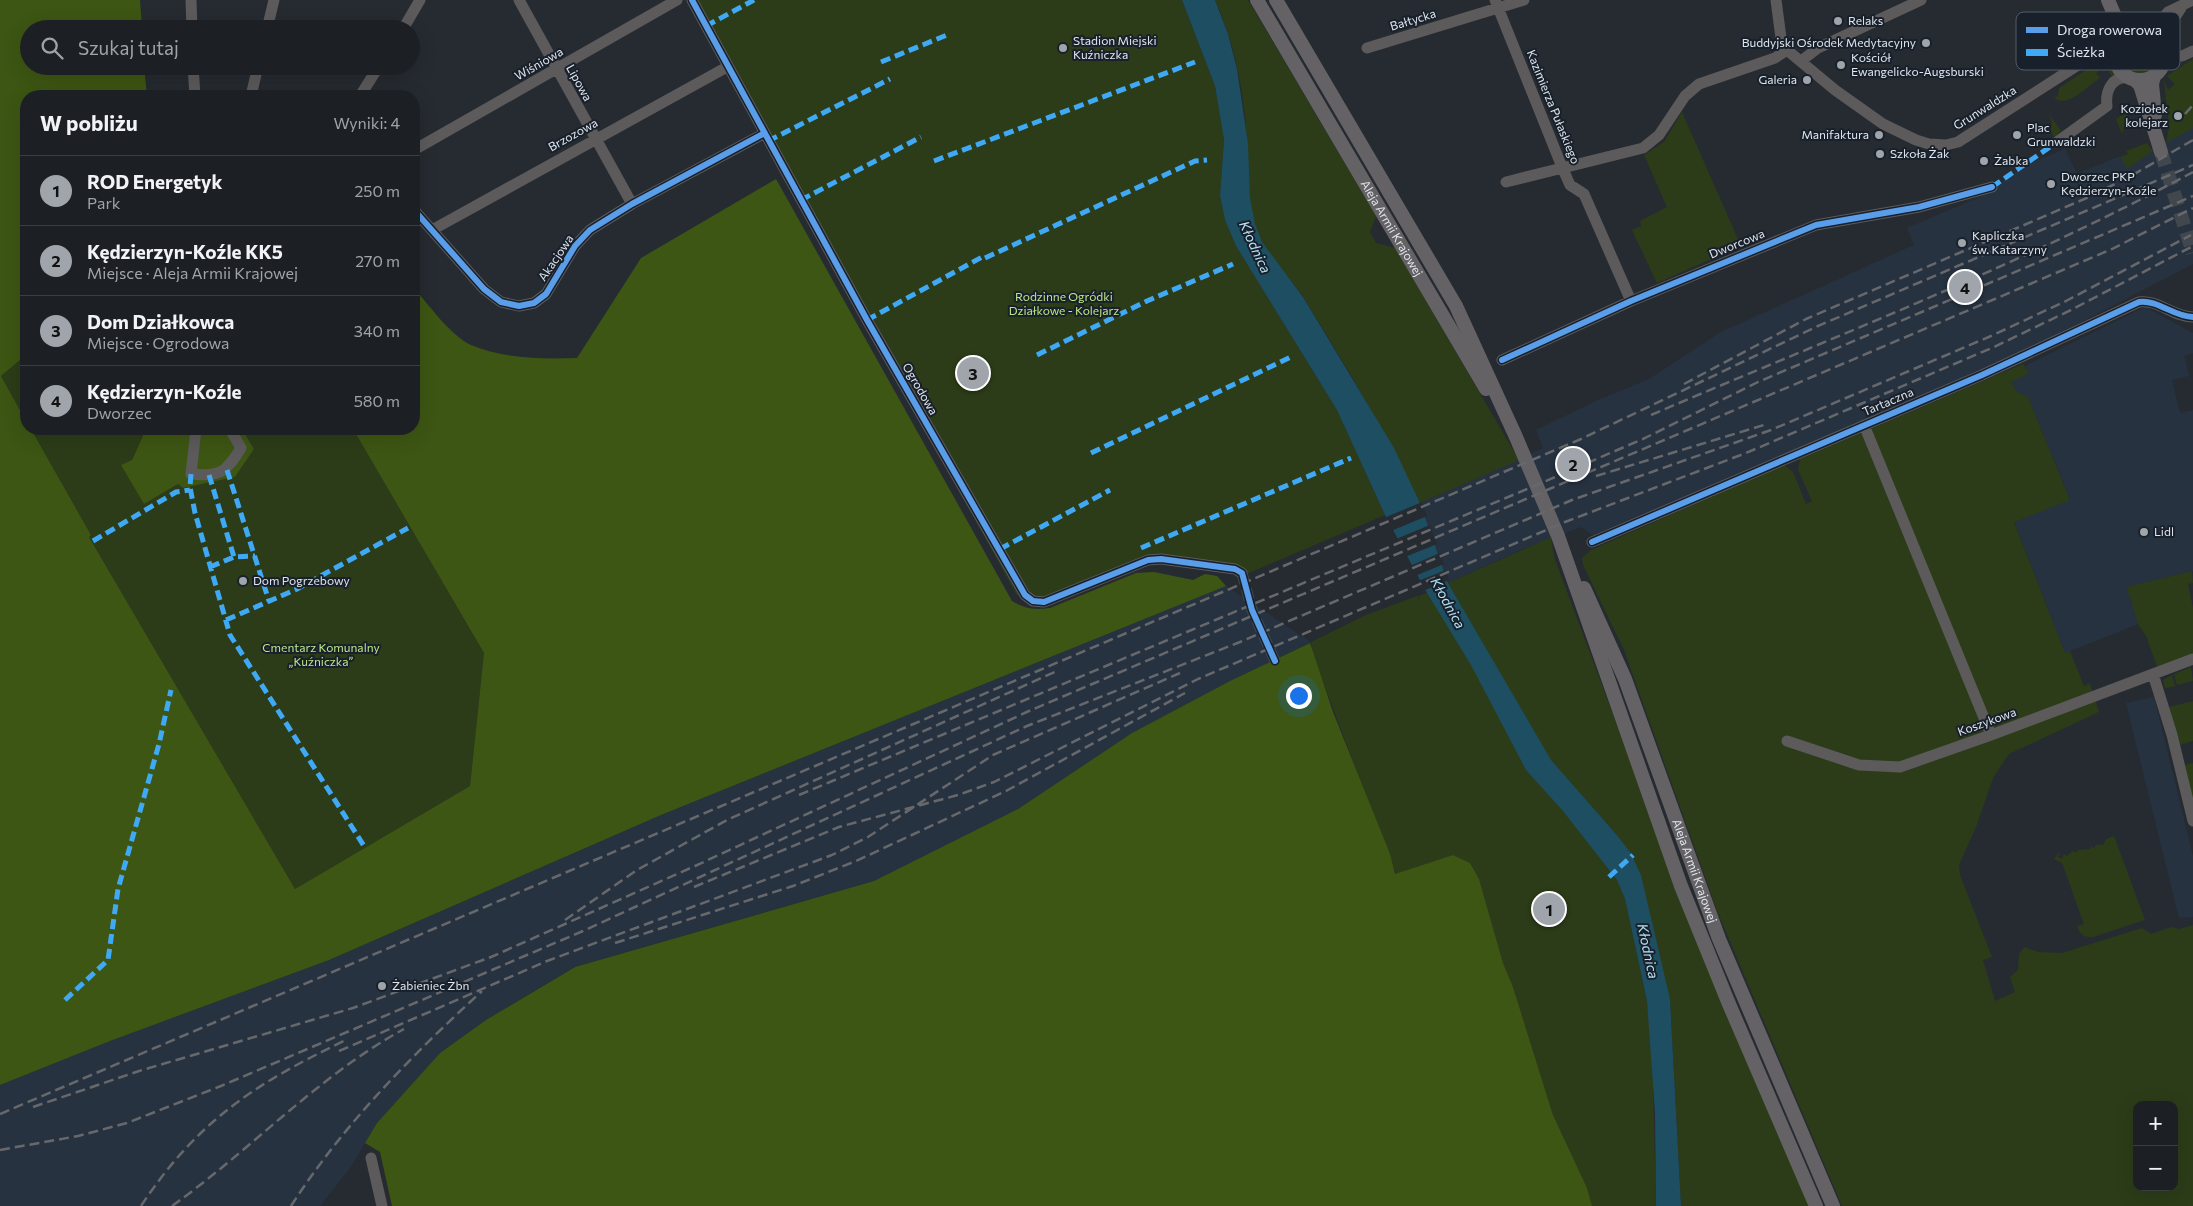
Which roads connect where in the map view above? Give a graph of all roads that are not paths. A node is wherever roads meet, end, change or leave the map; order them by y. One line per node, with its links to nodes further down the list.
1 (191, 0): 21 (street)
2 (274, 0): 22 (street)
3 (420, 0): 23 (street)
4 (519, 0): 30 (street, Lipowa)
5 (677, 0): 30 (street, Wiśniowa)
6 (692, 0): 29 (street, Ogrodowa)
7 (1257, 0): 58 (main road, Aleja Armii Krajowej)
8 (1276, 0): 58 (main road, Aleja Armii Krajowej)
9 (1524, 0): 15 (street, Bałtycka)
10 (1776, 0): 25 (street)
11 (1921, 0): 28 (street)
12 (2108, 0): 17 (main road)
13 (2117, 0): 18 (main road)
14 (2193, 0): 16 (street)
15 (1497, 4): 24 (street, Bałtycka); 46 (street, Kazimierza Pułaskiego)
16 (2181, 7): 19 (street); 20 (street)
17 (2113, 12)
18 (2123, 12)
19 (2168, 12)
20 (2178, 12)
21 (192, 20)
22 (269, 20)
23 (408, 20)
24 (1367, 48)
25 (1787, 50): 28 (street, Grunwaldzka); 46 (street)
26 (2193, 51): 27 (street)
27 (2180, 56)
28 (1801, 60): 31 (street, Grunwaldzka)
29 (727, 67): 42 (street, Ogrodowa); 43 (street, Brzozowa)
30 (556, 70): 43 (street, Lipowa); 45 (street, Wiśniowa)
31 (2070, 70)
32 (2123, 70): 38 (main road)
33 (2159, 70): 37 (main road)
34 (194, 75): 39 (street)
35 (256, 75): 40 (street)
36 (373, 75): 41 (street)
37 (2154, 76): 38 (main road); 38 (main road)
38 (2133, 79): 44 (street)
39 (195, 90)
40 (252, 90)
41 (364, 90)
42 (763, 134): 49 (street, Akacjowa); 61 (street, Ogrodowa)
43 (594, 139): 49 (street, Lipowa); 51 (street, Brzozowa)
44 (2057, 142)
45 (420, 147)
46 (1562, 167): 47 (street); 52 (street, Kazimierza Pułaskiego)
47 (1506, 182)
48 (1992, 187): 52 (street, Dworcowa)
49 (632, 204): 51 (street, Akacjowa)
50 (420, 217): 51 (street, Akacjowa)
51 (432, 230)
52 (1631, 300): 54 (street, Dworcowa)
53 (2193, 318): 55 (street, Tartaczna)
54 (1502, 360)
55 (1864, 424): 60 (street, Tartaczna); 64 (street)
56 (195, 435): 57 (street)
57 (234, 435)
58 (1525, 458): 59 (main road, Aleja Armii Krajowej)
59 (1558, 536): 69 (main road, Aleja Armii Krajowej); 70 (main road, Aleja Armii Krajowej)
60 (1592, 542)
61 (1239, 571)
62 (2193, 659): 63 (street, Koszykowa)
63 (2153, 674): 64 (street, Koszykowa); 66 (street)
64 (1992, 735): 65 (street, Koszykowa)
65 (1787, 742)
66 (2193, 822)
67 (371, 1158): 68 (street)
68 (382, 1206)
69 (1816, 1206)
70 (1833, 1206)

